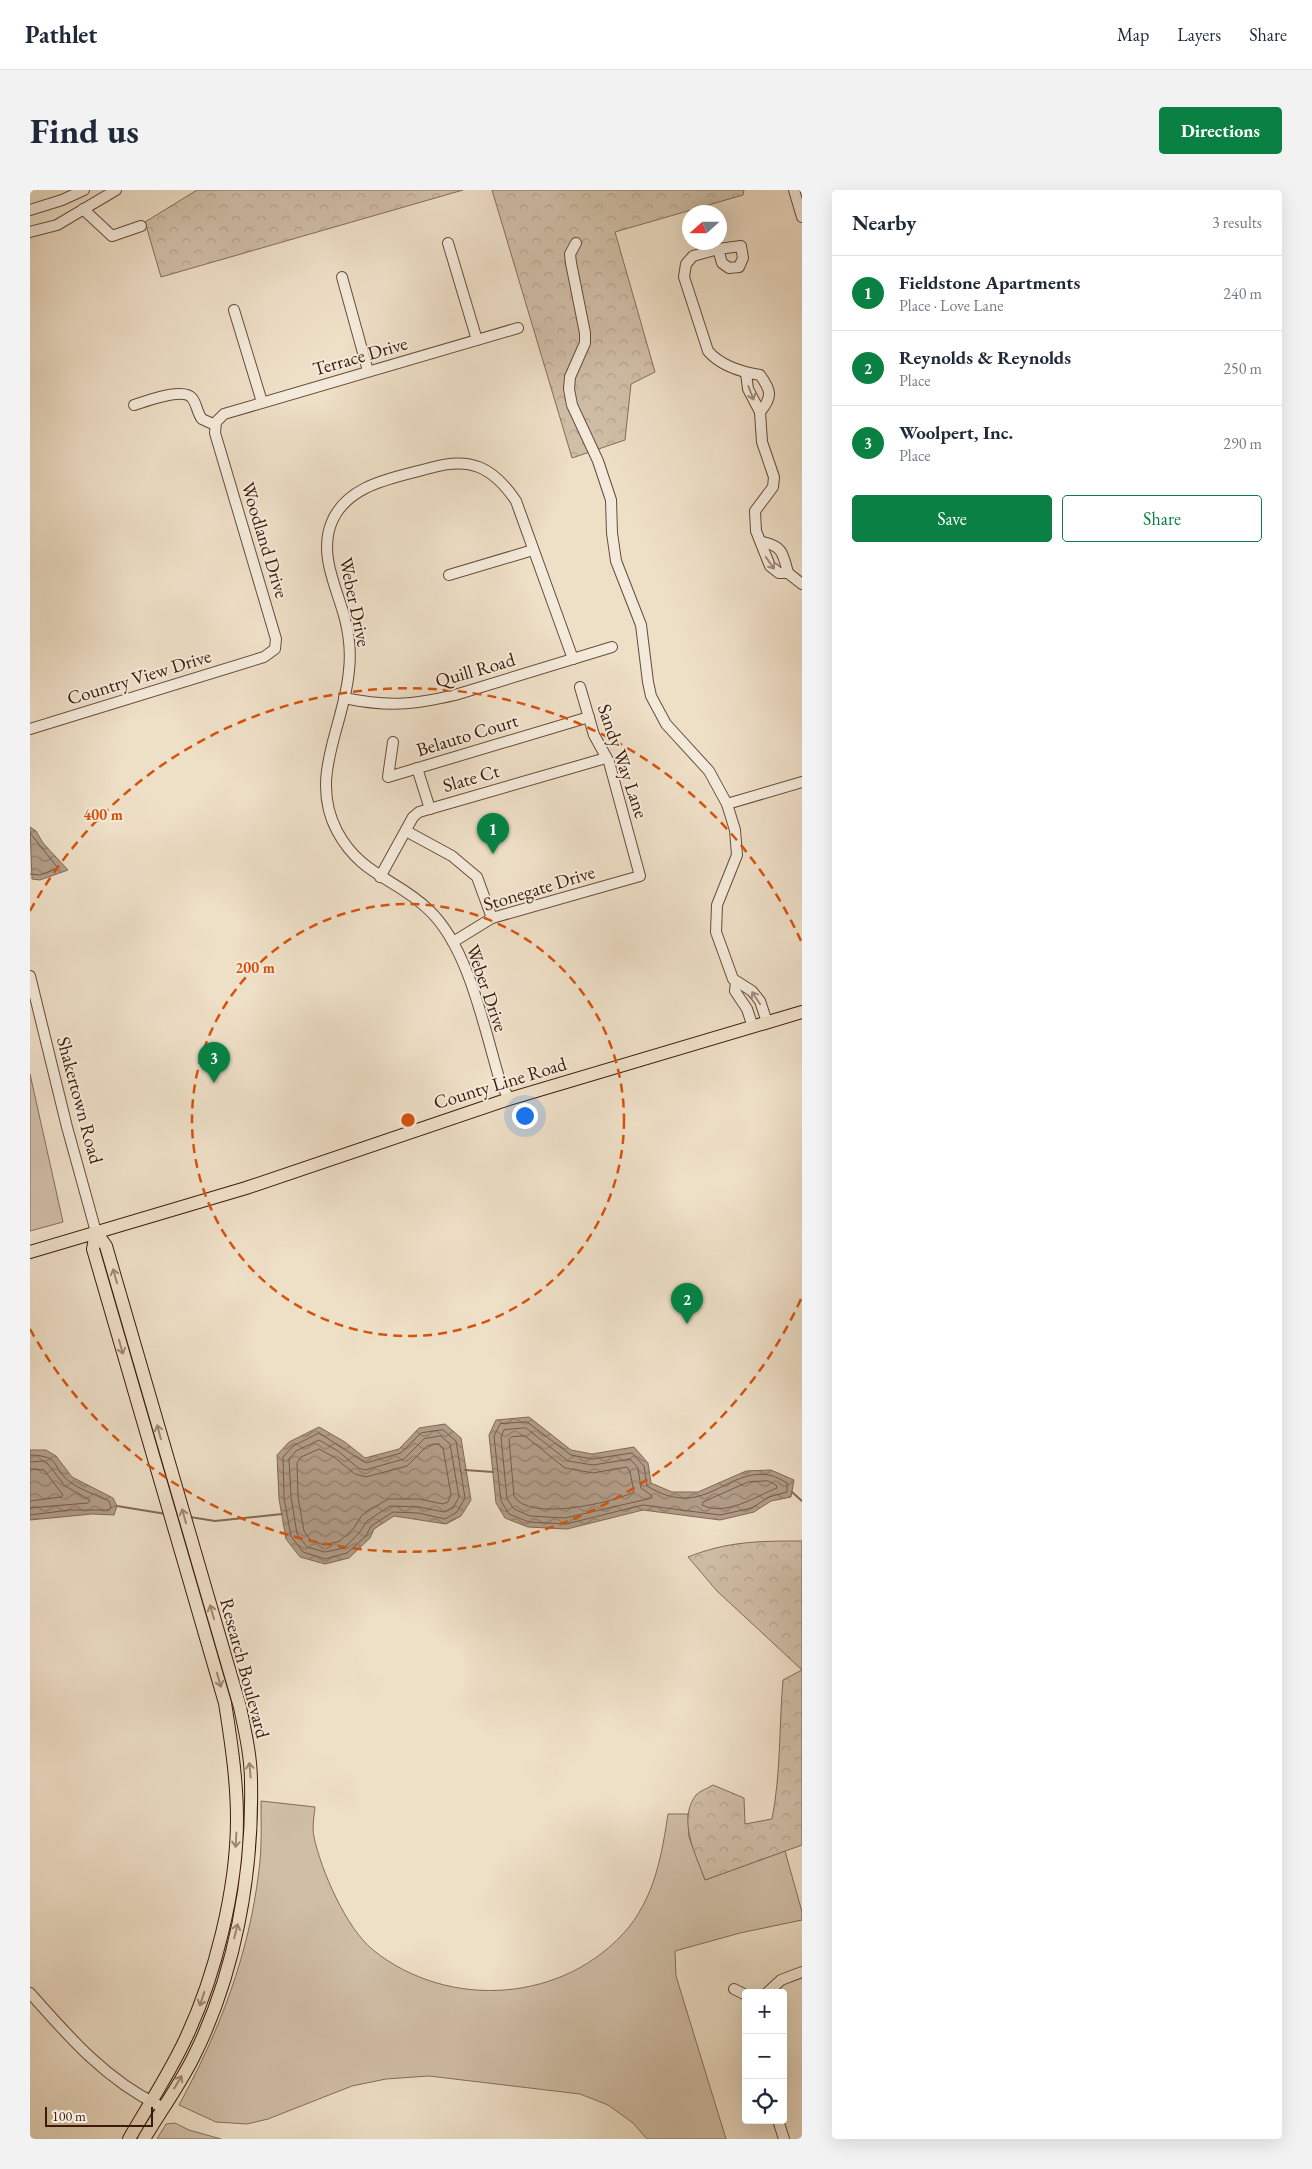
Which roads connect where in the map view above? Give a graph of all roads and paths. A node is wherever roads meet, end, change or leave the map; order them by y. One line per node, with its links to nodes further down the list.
1 (84, 190): 5 (street)
2 (116, 190): 4 (street)
3 (794, 190): 6 (street)
4 (83, 209): 7 (street); 8 (street)
5 (30, 210)
6 (802, 217)
7 (141, 226)
8 (30, 232)
9 (448, 243): 15 (street)
10 (576, 243): 38 (street)
11 (714, 250): 17 (street)
12 (342, 277): 16 (street)
13 (234, 310): 18 (street)
14 (518, 328): 15 (street, Terrace Drive)
15 (477, 340): 16 (street, Terrace Drive)
16 (368, 372): 18 (street, Terrace Drive)
17 (746, 373): 20 (street, one-way to 20); 20 (street)
18 (262, 402): 21 (street, Terrace Drive)
19 (134, 405): 21 (street)
20 (760, 412): 22 (street)
21 (216, 424): 28 (street, Woodland Drive)
22 (762, 542): 24 (street); 24 (street, one-way to 24)
23 (533, 550): 25 (street); 29 (street, Weber Drive); 31 (street, Weber Drive)
24 (788, 572): 26 (street)
25 (450, 575)
26 (802, 584)
27 (612, 647): 29 (street, Quill Road)
28 (259, 659): 33 (street, Country View Drive)
29 (573, 659): 31 (street, Quill Road)
30 (580, 687): 32 (street, Sandy Way Lane)
31 (344, 698): 42 (street, Weber Drive)
32 (589, 717): 35 (street, Sandy Way Lane); 36 (street, Belauto Court)
33 (30, 729)
34 (393, 742): 36 (street, Belauto Court)
35 (606, 758): 39 (street, Slate Ct); 41 (street, Sandy Way Lane)
36 (417, 768): 39 (street)
37 (802, 782): 38 (street)
38 (727, 804): 46 (street)
39 (430, 809): 40 (street, Slate Ct)
40 (406, 832): 42 (street, Slate Ct); 43 (street)
41 (640, 876): 43 (street, Stonegate Drive)
42 (380, 877): 44 (street, Weber Drive)
43 (492, 918): 44 (street, Stonegate Drive)
44 (453, 942): 50 (street, Weber Drive)
45 (30, 976): 51 (street, Shakertown Road)
46 (736, 982): 48 (street, one-way to 46); 49 (street)
47 (802, 1012): 48 (main road, County Line Road)
48 (767, 1022): 49 (main road, County Line Road)
49 (753, 1027): 50 (main road, County Line Road)
50 (509, 1099): 51 (main road, County Line Road)
51 (96, 1232): 52 (main road); 58 (main road, Research Boulevard, one-way to 58); 59 (main road, Research Boulevard, one-way to 51)
52 (31, 1250)
53 (802, 1972): 55 (street)
54 (734, 1989): 56 (street)
55 (771, 1989)
56 (742, 1992)
57 (30, 1993): 58 (street)
58 (150, 2102): 59 (street); 61 (main road, Research Boulevard)
59 (162, 2107): 62 (main road, Research Boulevard)
60 (779, 2124): 63 (street)
61 (129, 2139)
62 (144, 2139)
63 (784, 2139)

